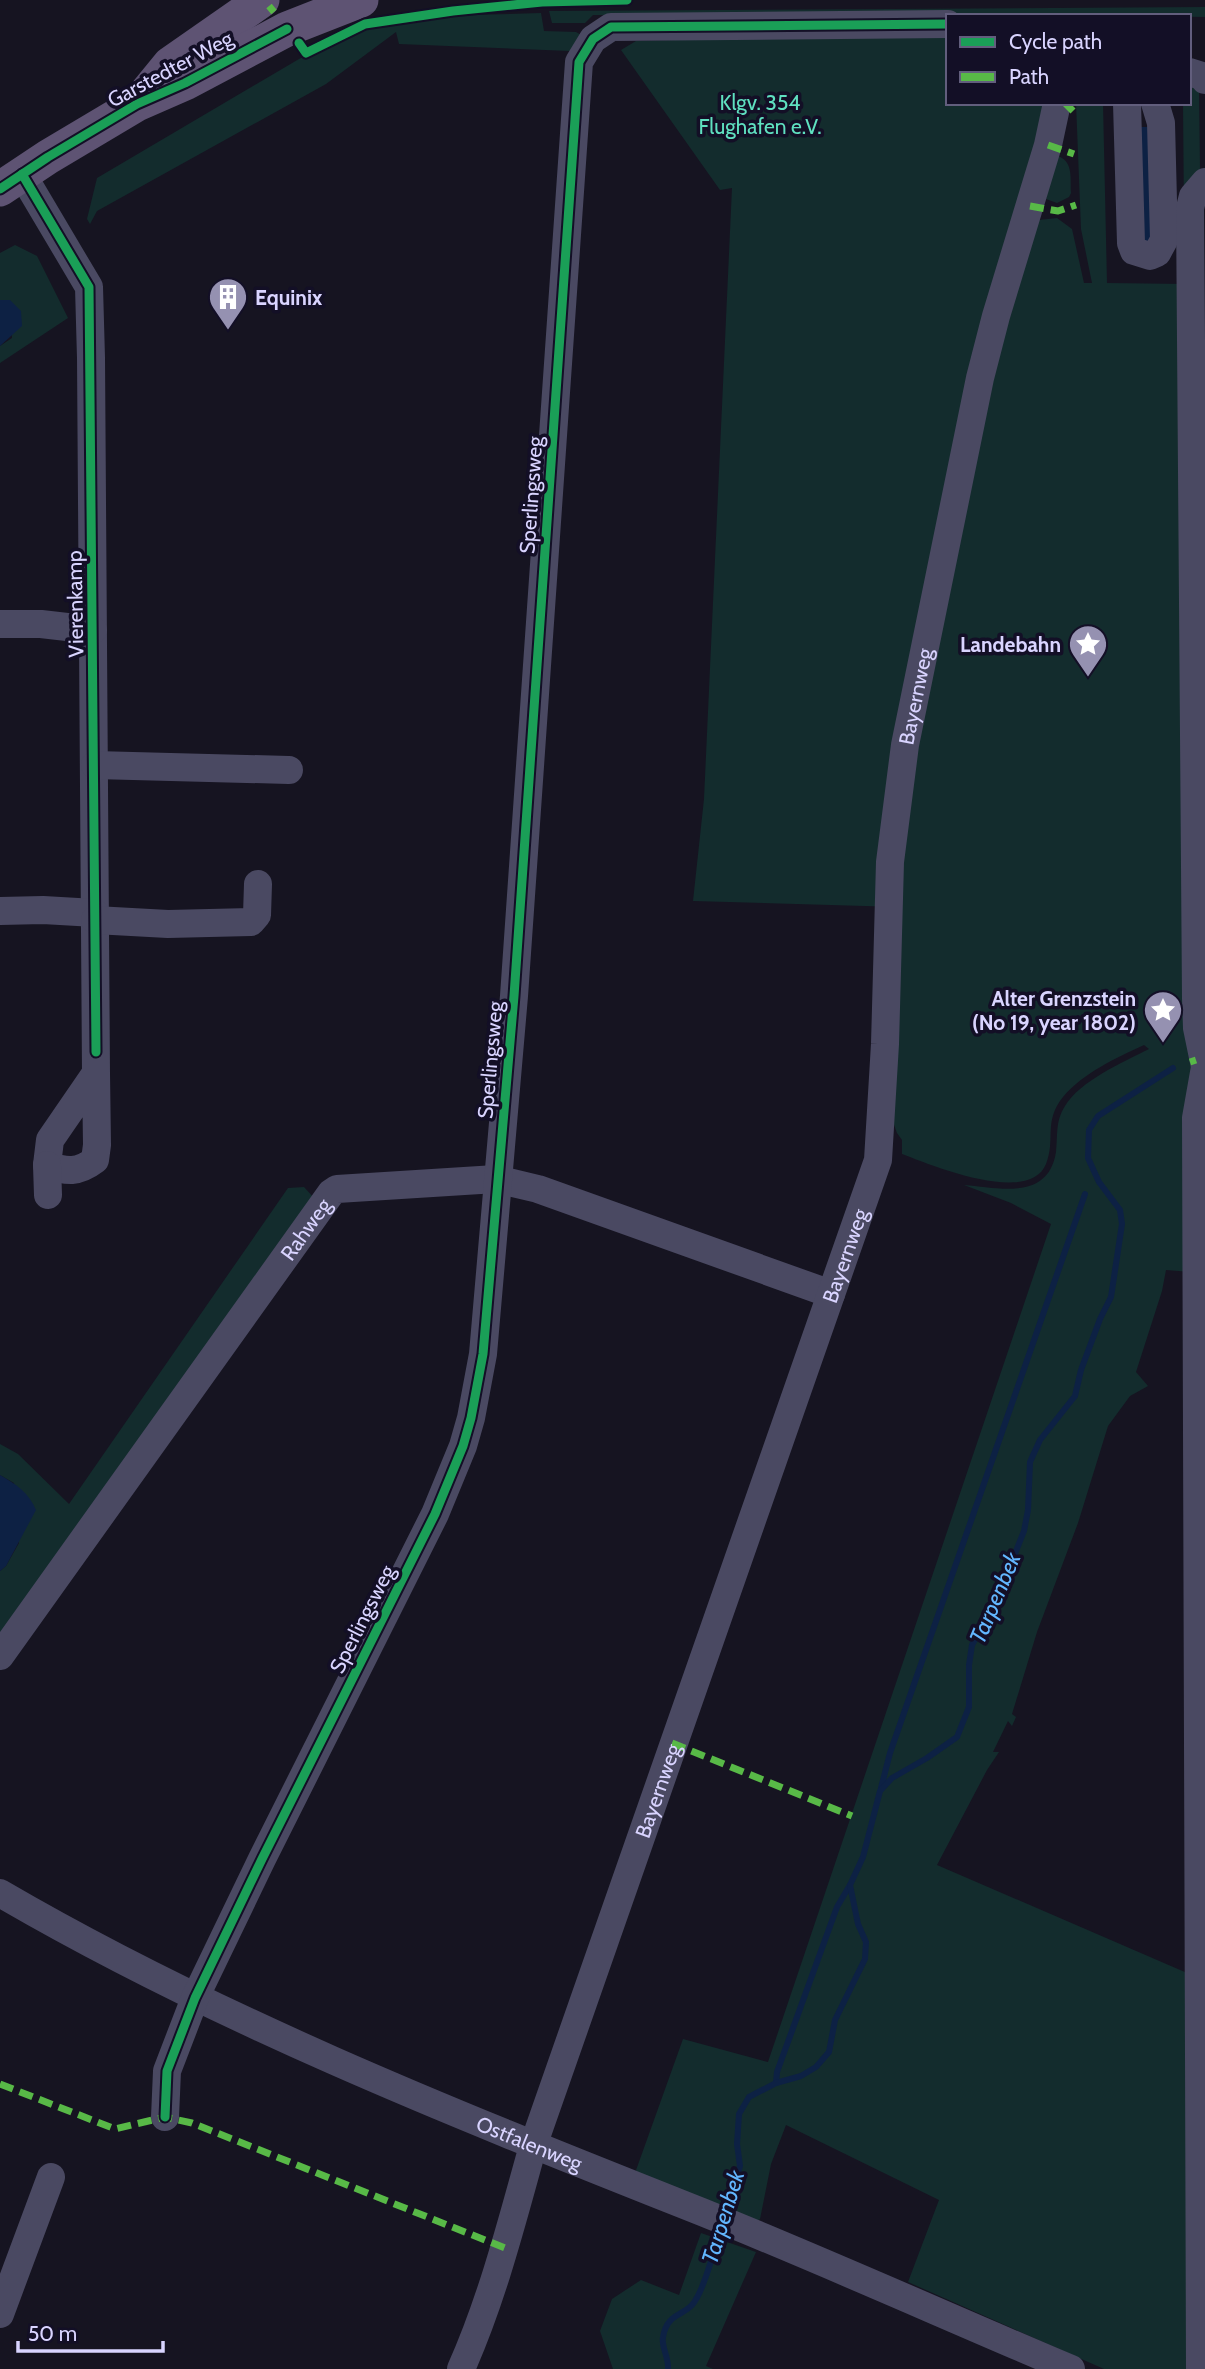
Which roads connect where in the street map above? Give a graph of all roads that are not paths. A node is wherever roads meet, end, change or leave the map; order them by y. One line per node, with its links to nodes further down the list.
1 (262, 0): 3 (main road, Garstedter Weg)
2 (361, 0): 4 (main road, Garstedter Weg)
3 (228, 12): 6 (main road, Garstedter Weg)
4 (294, 14): 6 (main road, Garstedter Weg)
5 (946, 24): 22 (street, Sperlingsweg)
6 (137, 104): 10 (main road, Garstedter Weg)
7 (1057, 105): 24 (street, Bayernweg)
8 (1126, 105): 9 (street)
9 (1156, 105)
10 (11, 182): 13 (street, Vierenkamp)
11 (1205, 182): 19 (street)
12 (0, 624): 13 (street)
13 (93, 630): 14 (street, Vierenkamp)
14 (95, 765): 15 (street); 18 (street, Vierenkamp)
15 (289, 770)
16 (258, 884): 18 (street)
17 (0, 911): 18 (street)
18 (95, 916): 20 (street, Vierenkamp)
19 (1202, 1059): 27 (street)
20 (96, 1073): 21 (street); 21 (street, Vierenkamp)
21 (47, 1165): 23 (street)
22 (496, 1179): 24 (street, Rahweg); 25 (street, Rahweg); 28 (street, Sperlingsweg)
23 (48, 1195)
24 (831, 1294): 30 (street, Bayernweg)
25 (0, 1656)
26 (0, 1893): 28 (street, Ostfalenweg)
27 (1200, 1969): 35 (street)
28 (195, 1998): 29 (street, Sperlingsweg); 30 (street, Ostfalenweg)
29 (165, 2116)
30 (533, 2146): 33 (street, Bayernweg); 34 (street, Ostfalenweg)
31 (51, 2177): 32 (street)
32 (0, 2314)
33 (461, 2369)
34 (1071, 2369)
35 (1200, 2369)

